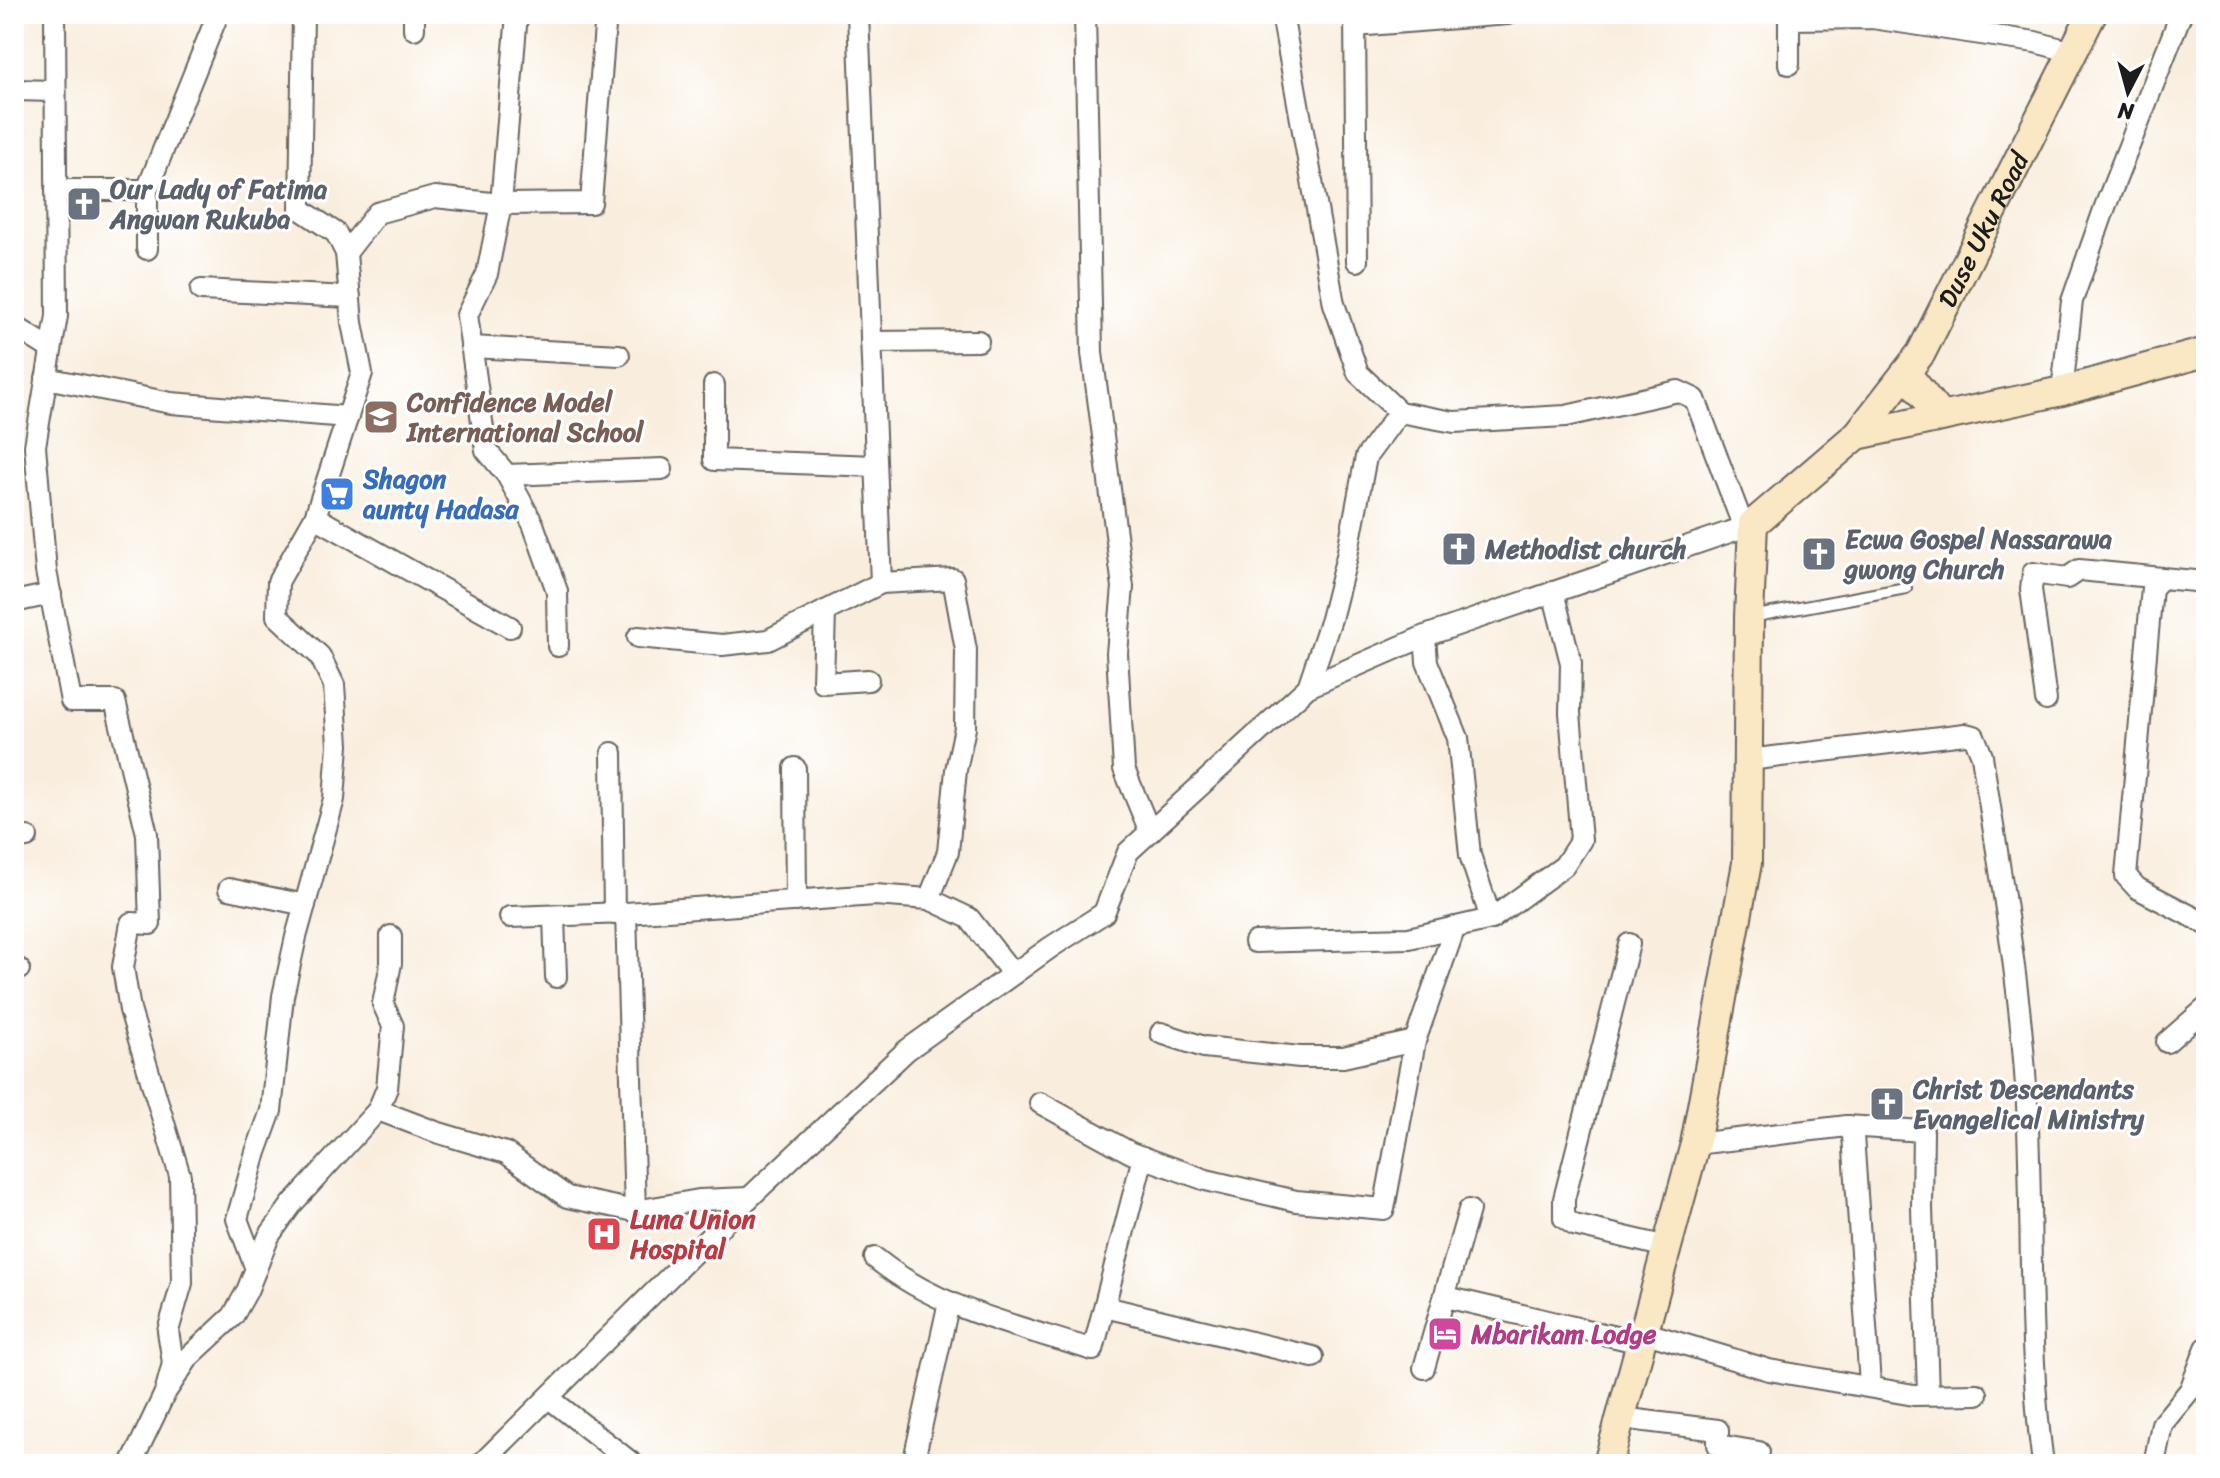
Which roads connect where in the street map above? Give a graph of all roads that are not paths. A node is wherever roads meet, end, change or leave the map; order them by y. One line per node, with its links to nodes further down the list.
1 (55, 14): 16 (street)
2 (218, 14): 18 (street)
3 (303, 14): 21 (street)
4 (517, 14): 19 (street)
5 (606, 14): 19 (street)
6 (858, 14): 27 (street)
7 (1085, 14): 64 (street)
8 (1282, 14): 36 (street)
9 (1508, 14): 12 (street)
10 (2092, 14): 13 (street, Duse Uku Road)
11 (2181, 14): 35 (street)
12 (1355, 20): 22 (street)
13 (2073, 52): 14 (street); 32 (street, Duse Uku Road)
14 (1789, 64)
15 (14, 90): 16 (street)
16 (55, 91): 17 (street)
17 (56, 190): 18 (street); 29 (street)
18 (147, 190): 20 (street)
19 (501, 204): 21 (street); 28 (street)
20 (147, 249)
21 (346, 253): 24 (street)
22 (1357, 261)
23 (201, 290): 24 (street)
24 (350, 297): 37 (street)
25 (14, 326): 29 (street)
26 (978, 341): 27 (street)
27 (871, 342): 40 (street)
28 (471, 347): 31 (street); 42 (street)
29 (51, 349): 33 (street)
30 (2206, 352): 35 (street)
31 (619, 355)
32 (1906, 373): 38 (street); 39 (street, Duse Uku Road)
33 (46, 378): 37 (street); 50 (street)
34 (714, 385): 40 (street)
35 (2062, 391): 38 (street)
36 (1399, 412): 44 (street); 59 (street)
37 (348, 417): 43 (street)
38 (1941, 417): 39 (street)
39 (1857, 435): 44 (street, Duse Uku Road)
40 (876, 466): 47 (street)
41 (662, 469): 42 (street)
42 (507, 475): 57 (street)
43 (315, 517): 54 (street); 68 (street)
44 (1749, 526): 49 (street); 53 (street)
45 (2162, 578): 46 (street); 60 (street); 73 (street)
46 (2206, 582)
47 (881, 583): 52 (street); 66 (street)
48 (1906, 588): 53 (lane)
49 (1553, 592): 55 (street); 72 (street)
50 (51, 594): 51 (street); 103 (street)
51 (14, 602)
52 (825, 611): 56 (street); 58 (street)
53 (1749, 617): 62 (street)
54 (510, 627)
55 (1425, 636): 59 (street); 72 (street)
56 (638, 637)
57 (558, 646)
58 (868, 680)
59 (1308, 687): 64 (street)
60 (2046, 700)
61 (612, 753): 69 (street)
62 (1748, 760): 87 (street); 114 (street)
63 (795, 768): 67 (street)
64 (1150, 832): 78 (street)
65 (229, 889): 68 (street)
66 (929, 899): 67 (street); 78 (street)
67 (796, 901): 69 (street)
68 (305, 905): 94 (street)
69 (620, 914): 70 (street); 91 (street)
70 (554, 916): 71 (street); 79 (street)
71 (510, 917)
72 (1491, 919): 74 (street)
73 (2206, 924)
74 (1455, 927): 76 (street); 82 (street)
75 (391, 936): 85 (street)
76 (1255, 942)
77 (1629, 944): 92 (street)
78 (1013, 974): 89 (street)
79 (556, 977)
80 (2206, 1008): 83 (street)
81 (1161, 1033): 82 (street)
82 (1415, 1041): 88 (street)
83 (2167, 1042)
84 (1040, 1103): 88 (street)
85 (378, 1110): 91 (street); 94 (street)
86 (1847, 1126): 87 (street); 102 (street); 104 (street)
87 (1695, 1144): 92 (street)
88 (1143, 1157): 97 (street)
89 (749, 1198): 91 (street); 106 (street)
90 (1469, 1210): 95 (street)
91 (635, 1211)
92 (1667, 1247): 98 (street)
93 (875, 1258): 96 (street)
94 (256, 1269): 103 (street)
95 (1446, 1297): 98 (street); 101 (street)
96 (949, 1302): 97 (street); 112 (street)
97 (1105, 1307): 100 (street)
98 (1642, 1337): 102 (street); 107 (street)
99 (2206, 1348): 115 (street)
100 (1313, 1357)
101 (1424, 1368)
102 (1870, 1385): 104 (street)
103 (165, 1393): 109 (street)
104 (1928, 1394): 105 (street)
105 (1977, 1394)
106 (549, 1398): 110 (street); 111 (street)
107 (1621, 1418): 108 (street); 113 (street)
108 (1759, 1452)
109 (131, 1464)
110 (481, 1464)
111 (633, 1464)
112 (913, 1464)
113 (1608, 1464)
114 (2043, 1464)
115 (2154, 1464)

